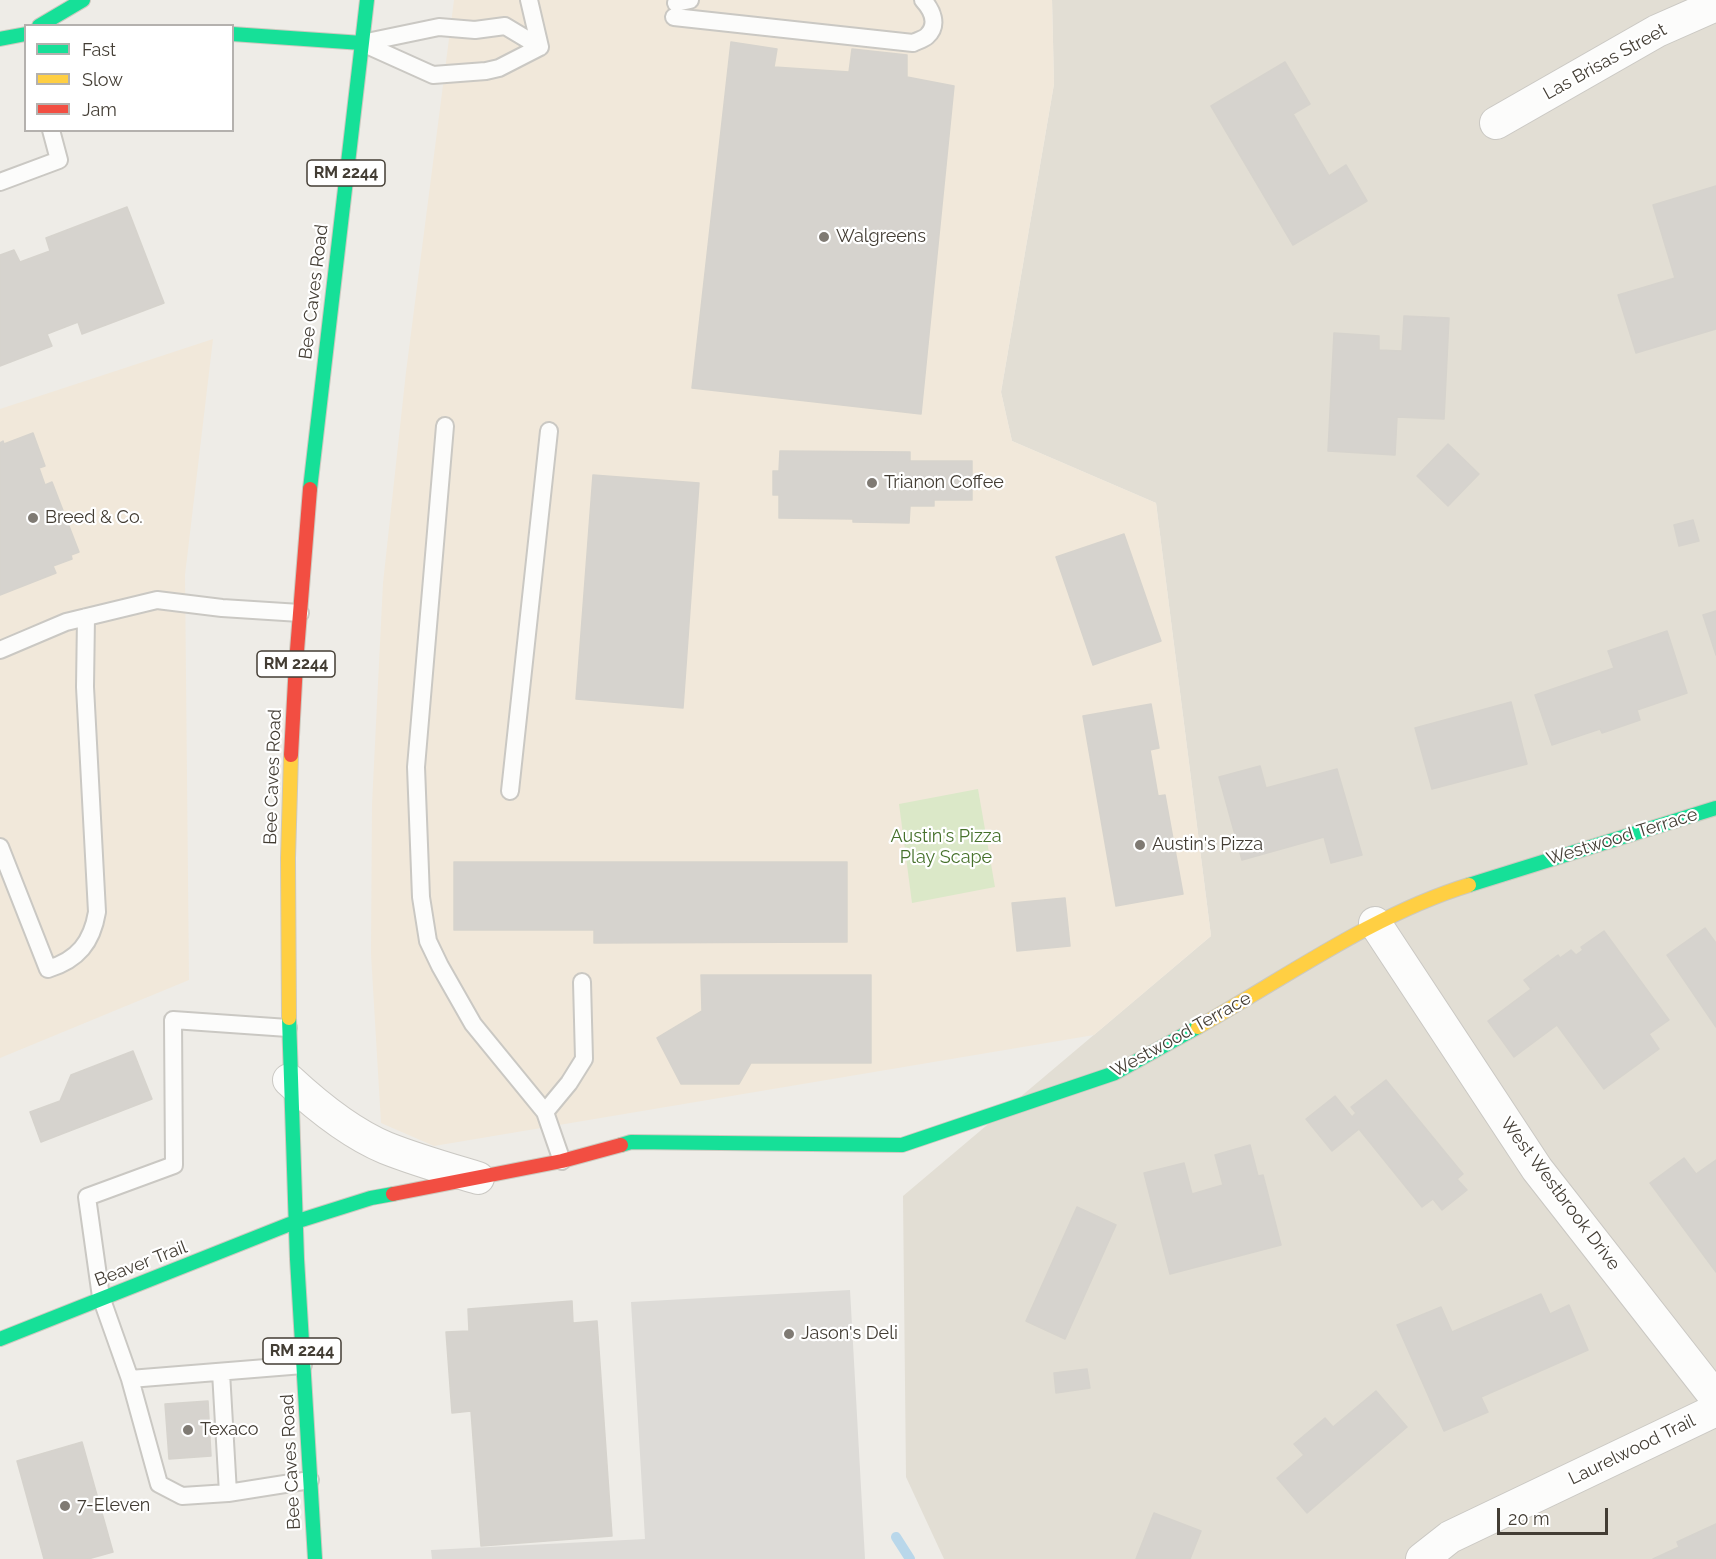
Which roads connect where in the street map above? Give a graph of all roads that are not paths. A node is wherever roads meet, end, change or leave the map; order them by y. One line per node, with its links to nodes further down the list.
1 (83, 0): 7 (street)
2 (367, 0): 11 (street, Bee Caves Road / RM 2244)
3 (529, 0): 12 (lane)
4 (923, 0): 6 (lane)
5 (1716, 4): 13 (street, Las Brisas Street)
6 (680, 6)
7 (42, 24)
8 (24, 34): 10 (street)
9 (234, 34): 11 (street)
10 (0, 39)
11 (362, 43): 12 (lane); 12 (lane); 18 (street, Bee Caves Road / RM 2244)
12 (540, 47)
13 (1496, 123)
14 (52, 132): 15 (lane)
15 (0, 182)
16 (446, 426): 28 (lane)
17 (549, 431): 21 (lane)
18 (300, 612): 19 (lane); 26 (street, Bee Caves Road / RM 2244)
19 (86, 617): 20 (lane); 23 (lane)
20 (0, 650)
21 (510, 791)
22 (1716, 808): 24 (street, Westwood Terrace)
23 (0, 847)
24 (1375, 923): 29 (street, Westwood Terrace); 37 (street, West Westbrook Drive)
25 (582, 982): 28 (lane)
26 (288, 1028): 27 (street, Bee Caves Road / RM 2244); 32 (lane)
27 (289, 1080): 30 (street, Westwood Terrace); 31 (street, Bee Caves Road / RM 2244)
28 (545, 1112): 29 (lane)
29 (562, 1161): 30 (street, Westwood Terrace)
30 (478, 1178): 31 (street, Westwood Terrace)
31 (294, 1222): 32 (street, Beaver Trail); 34 (street, Bee Caves Road / RM 2244)
32 (101, 1298): 33 (street, Beaver Trail); 36 (lane)
33 (0, 1339)
34 (303, 1365): 35 (lane); 39 (street, Bee Caves Road / RM 2244)
35 (221, 1372): 36 (lane); 40 (lane)
36 (130, 1379): 40 (lane)
37 (1716, 1398)
38 (1716, 1410): 42 (street, Laurelwood Trail)
39 (310, 1480): 40 (lane); 41 (street, Bee Caves Road / RM 2244)
40 (228, 1493)
41 (315, 1559)
42 (1422, 1559)

